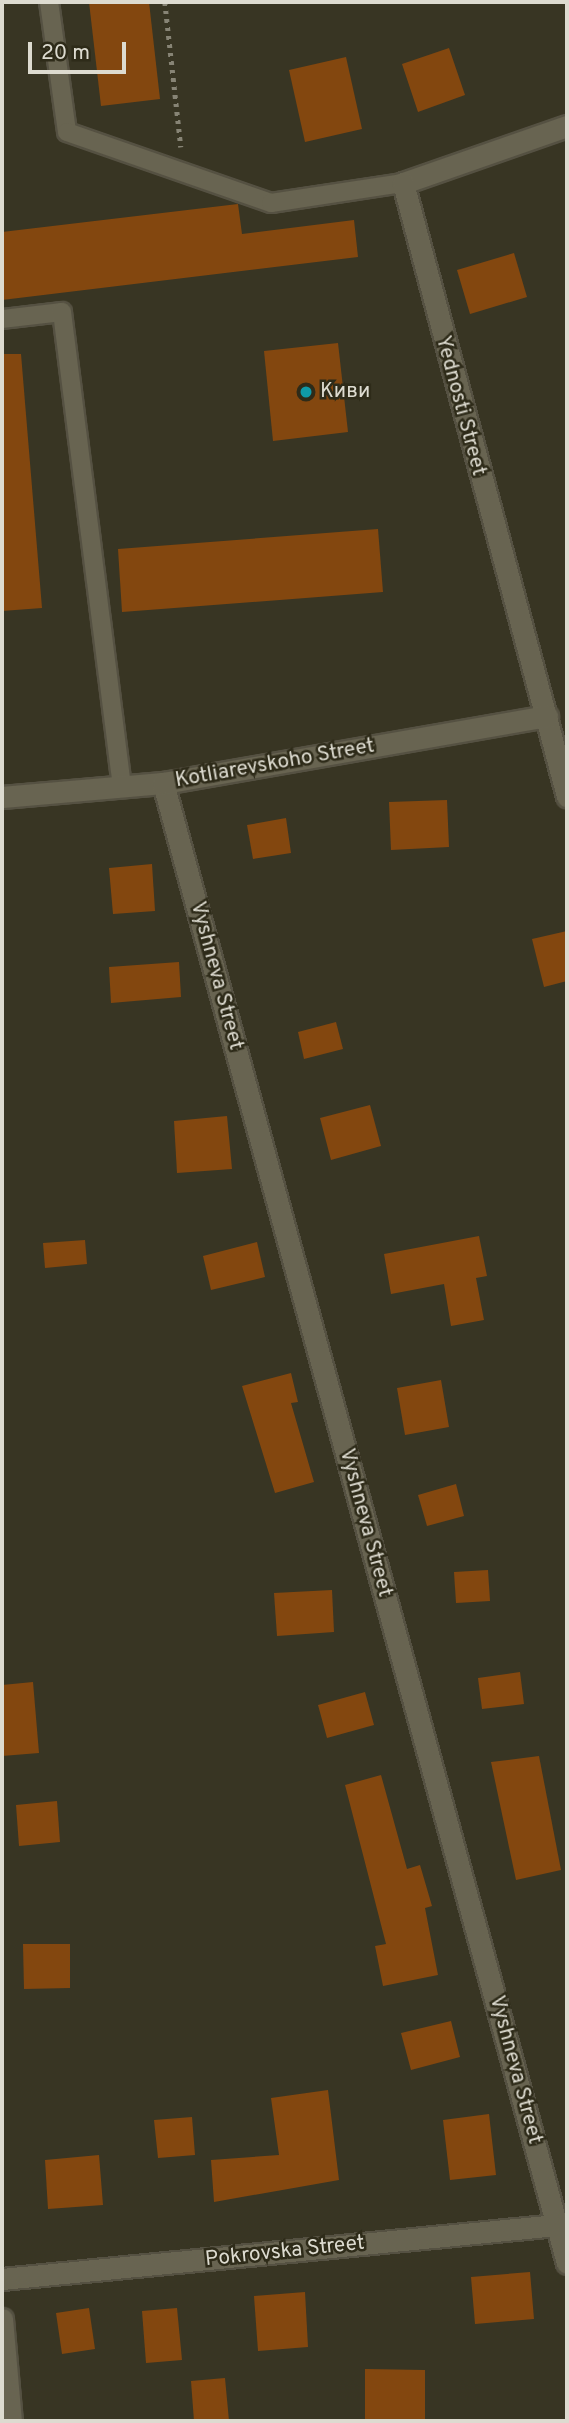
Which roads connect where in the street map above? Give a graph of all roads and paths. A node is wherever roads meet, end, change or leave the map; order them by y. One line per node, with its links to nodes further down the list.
1 (49, 2): 4 (lane)
2 (164, 2): 4 (path)
3 (567, 126): 5 (street)
4 (184, 173): 5 (lane)
5 (403, 183): 7 (street, Yednosti Street)
6 (2, 319): 9 (lane)
7 (547, 716): 8 (street, Kotliarevskoho Street); 10 (street, Yednosti Street)
8 (163, 783): 9 (street, Kotliarevskoho Street); 12 (street, Vyshneva Street)
9 (122, 787): 11 (street, Kotliarevskoho Street)
10 (567, 796)
11 (2, 797)
12 (562, 2225): 13 (street, Vyshneva Street); 14 (street, Pokrovska Street)
13 (567, 2263)
14 (2, 2279)
15 (2, 2319): 16 (street)
16 (10, 2421)

